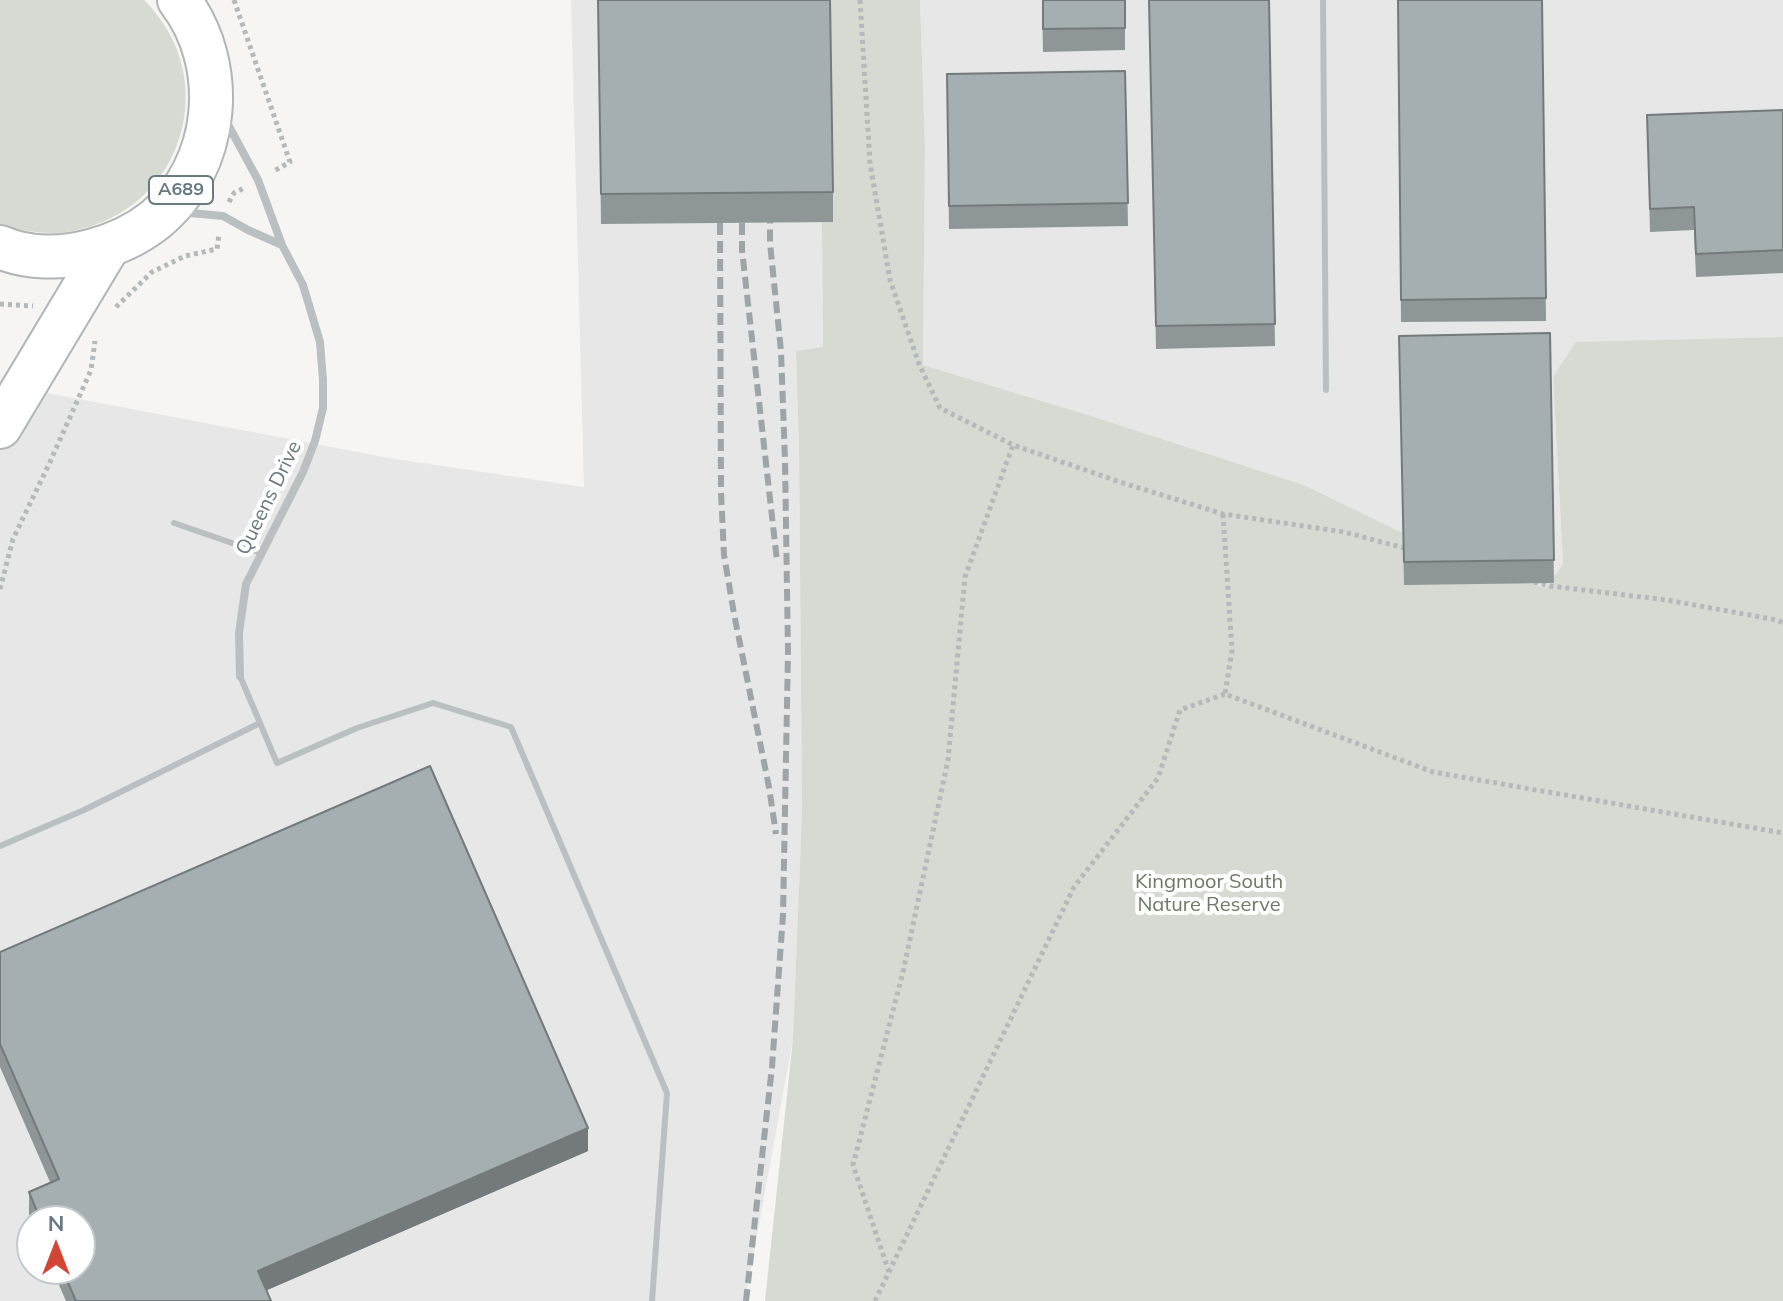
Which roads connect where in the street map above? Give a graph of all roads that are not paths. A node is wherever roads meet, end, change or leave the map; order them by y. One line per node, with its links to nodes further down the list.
1 (1323, 0): 8 (lane)
2 (184, 3): 3 (highway, A689)
3 (212, 97): 4 (highway, A689); 5 (street, Queens Drive)
4 (156, 219): 5 (street); 7 (highway, A689)
5 (282, 245): 11 (street, Queens Drive)
6 (0, 247): 7 (highway, A689)
7 (108, 247): 9 (highway)
8 (1326, 390)
9 (0, 427)
10 (174, 523): 11 (lane)
11 (261, 553): 12 (street, Queens Drive)
12 (240, 676): 13 (lane)
13 (260, 723): 14 (lane); 15 (lane)
14 (0, 846)
15 (652, 1301)

